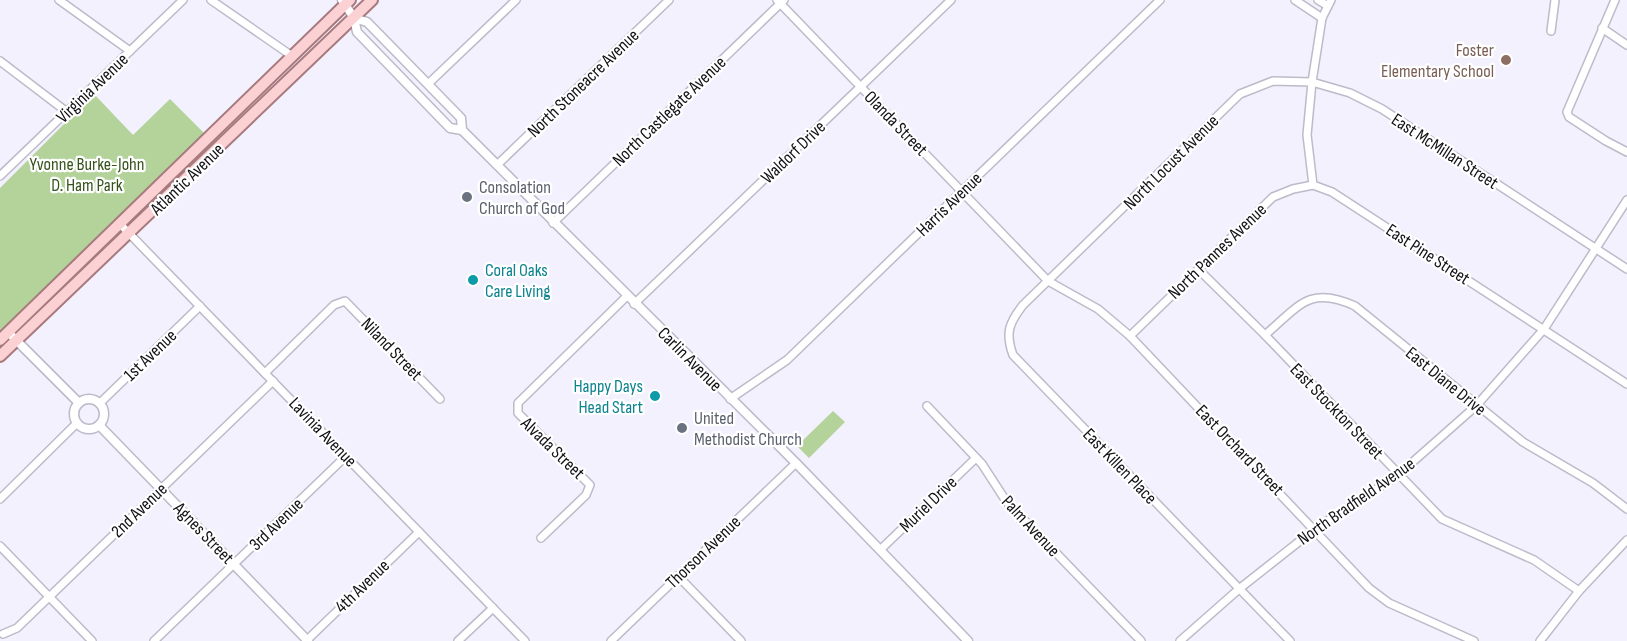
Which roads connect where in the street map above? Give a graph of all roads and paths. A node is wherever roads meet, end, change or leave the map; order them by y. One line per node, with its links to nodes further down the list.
1 (59, 0): 21 (street)
2 (183, 0): 21 (street, Virginia Avenue)
3 (211, 0): 22 (street)
4 (372, 0): 16 (main road, Atlantic Avenue)
5 (516, 0): 25 (street)
6 (669, 0): 30 (street, North Stoneacre Avenue)
7 (951, 0): 26 (street, Waldorf Drive)
8 (1160, 0): 33 (street, Harris Avenue)
9 (1295, 0): 17 (street)
10 (1318, 0): 15 (street)
11 (1555, 0): 19 (street)
12 (1615, 0): 18 (street)
13 (780, 1): 26 (street, Olanda Street); 35 (street, North Castlegate Avenue)
14 (345, 2): 16 (street, Carlin Avenue); 22 (main road, Atlantic Avenue)
15 (1329, 3): 17 (street)
16 (354, 18): 25 (street, Carlin Avenue); 28 (street, Carlin Avenue); 37 (main road, Atlantic Avenue)
17 (1322, 18): 24 (street)
18 (1602, 28): 20 (street); 29 (street)
19 (1551, 31)
20 (1627, 45)
21 (130, 51): 27 (street, Virginia Avenue)
22 (292, 56): 36 (main road, Atlantic Avenue)
23 (0, 61): 27 (street)
24 (1312, 82): 32 (street); 39 (street, East McMillan Street); 42 (street, North Locust Avenue)
25 (428, 84): 28 (street, Carlin Avenue)
26 (861, 87): 33 (street, Olanda Street); 44 (street, Waldorf Drive)
27 (67, 112): 31 (street, Virginia Avenue)
28 (462, 130): 30 (street, Carlin Avenue)
29 (1627, 152)
30 (497, 165): 35 (street, Carlin Avenue)
31 (1, 173)
32 (1313, 185): 40 (street, North Pannes Avenue); 46 (street, East Pine Street)
33 (962, 191): 38 (street, Olanda Street); 56 (street, Harris Avenue)
34 (1627, 200): 39 (street, North Bradfield Avenue)
35 (554, 223): 43 (street, Carlin Avenue)
36 (120, 224): 37 (street, Lavinia Avenue); 48 (main road, Atlantic Avenue)
37 (130, 234): 45 (street, Lavinia Avenue); 50 (main road, Atlantic Avenue)
38 (1014, 245): 42 (street, East Orchard Street)
39 (1594, 248): 41 (street, East McMillan Street); 46 (street, North Bradfield Avenue)
40 (1198, 269): 47 (street, East Stockton Street); 49 (street, North Pannes Avenue)
41 (1627, 269)
42 (1048, 281): 49 (street, East Orchard Street); 78 (street, East Killen Place)
43 (626, 297): 44 (street, Carlin Avenue); 72 (street, Alvada Street)
44 (634, 304): 56 (street, Carlin Avenue)
45 (200, 306): 52 (street, Lavinia Avenue); 58 (street, 1st Avenue)
46 (1544, 328): 54 (street, East Pine Street); 60 (street, North Bradfield Avenue)
47 (1265, 335): 60 (street, East Diane Drive); 66 (street, East Stockton Street)
48 (4, 336): 50 (street)
49 (1130, 336): 70 (street, East Orchard Street)
50 (16, 340): 51 (main road, Atlantic Avenue); 57 (street)
51 (0, 356)
52 (265, 373): 53 (street, Lavinia Avenue); 55 (street, Niland Street)
53 (273, 381): 63 (street, Lavinia Avenue); 67 (street, 2nd Avenue)
54 (1627, 384)
55 (440, 399)
56 (730, 399): 65 (street, Carlin Avenue)
57 (79, 403): 58 (street); 61 (street)
58 (100, 403): 62 (street)
59 (927, 406): 64 (street, Palm Avenue)
60 (1476, 406): 66 (street, North Bradfield Avenue); 69 (street, East Diane Drive)
61 (78, 423): 62 (street); 68 (street)
62 (99, 425): 67 (street, Agnes Street)
63 (346, 456): 71 (street, Lavinia Avenue); 76 (street, 3rd Avenue)
64 (976, 458): 75 (street, Muriel Drive); 91 (street, Palm Avenue)
65 (796, 463): 75 (street, Carlin Avenue); 77 (street, Thorson Avenue)
66 (1398, 474): 70 (street, North Bradfield Avenue); 79 (street, East Stockton Street)
67 (161, 489): 76 (street, Agnes Street); 80 (street, 2nd Avenue)
68 (0, 499)
69 (1627, 509)
70 (1315, 529): 78 (street, North Bradfield Avenue); 94 (street, East Orchard Street)
71 (419, 532): 81 (street, Lavinia Avenue); 85 (street, 4th Avenue)
72 (541, 538)
73 (1627, 540): 79 (street)
74 (0, 546): 80 (street)
75 (880, 550): 90 (street, Carlin Avenue)
76 (234, 564): 84 (street, 3rd Avenue); 85 (street, Agnes Street)
77 (678, 576): 88 (street, Thorson Avenue); 89 (street)
78 (1239, 589): 92 (street, North Bradfield Avenue); 93 (street, East Killen Place)
79 (1579, 591): 95 (street)
80 (49, 597): 82 (street, 2nd Avenue); 83 (street)
81 (493, 608): 86 (street); 87 (street, Lavinia Avenue)
82 (3, 634)
83 (92, 641)
84 (154, 641)
85 (307, 641)
86 (458, 641)
87 (525, 641)
88 (611, 641)
89 (741, 641)
90 (968, 641)
91 (1141, 641)
92 (1180, 641)
93 (1290, 641)
94 (1474, 641)
95 (1540, 641)

